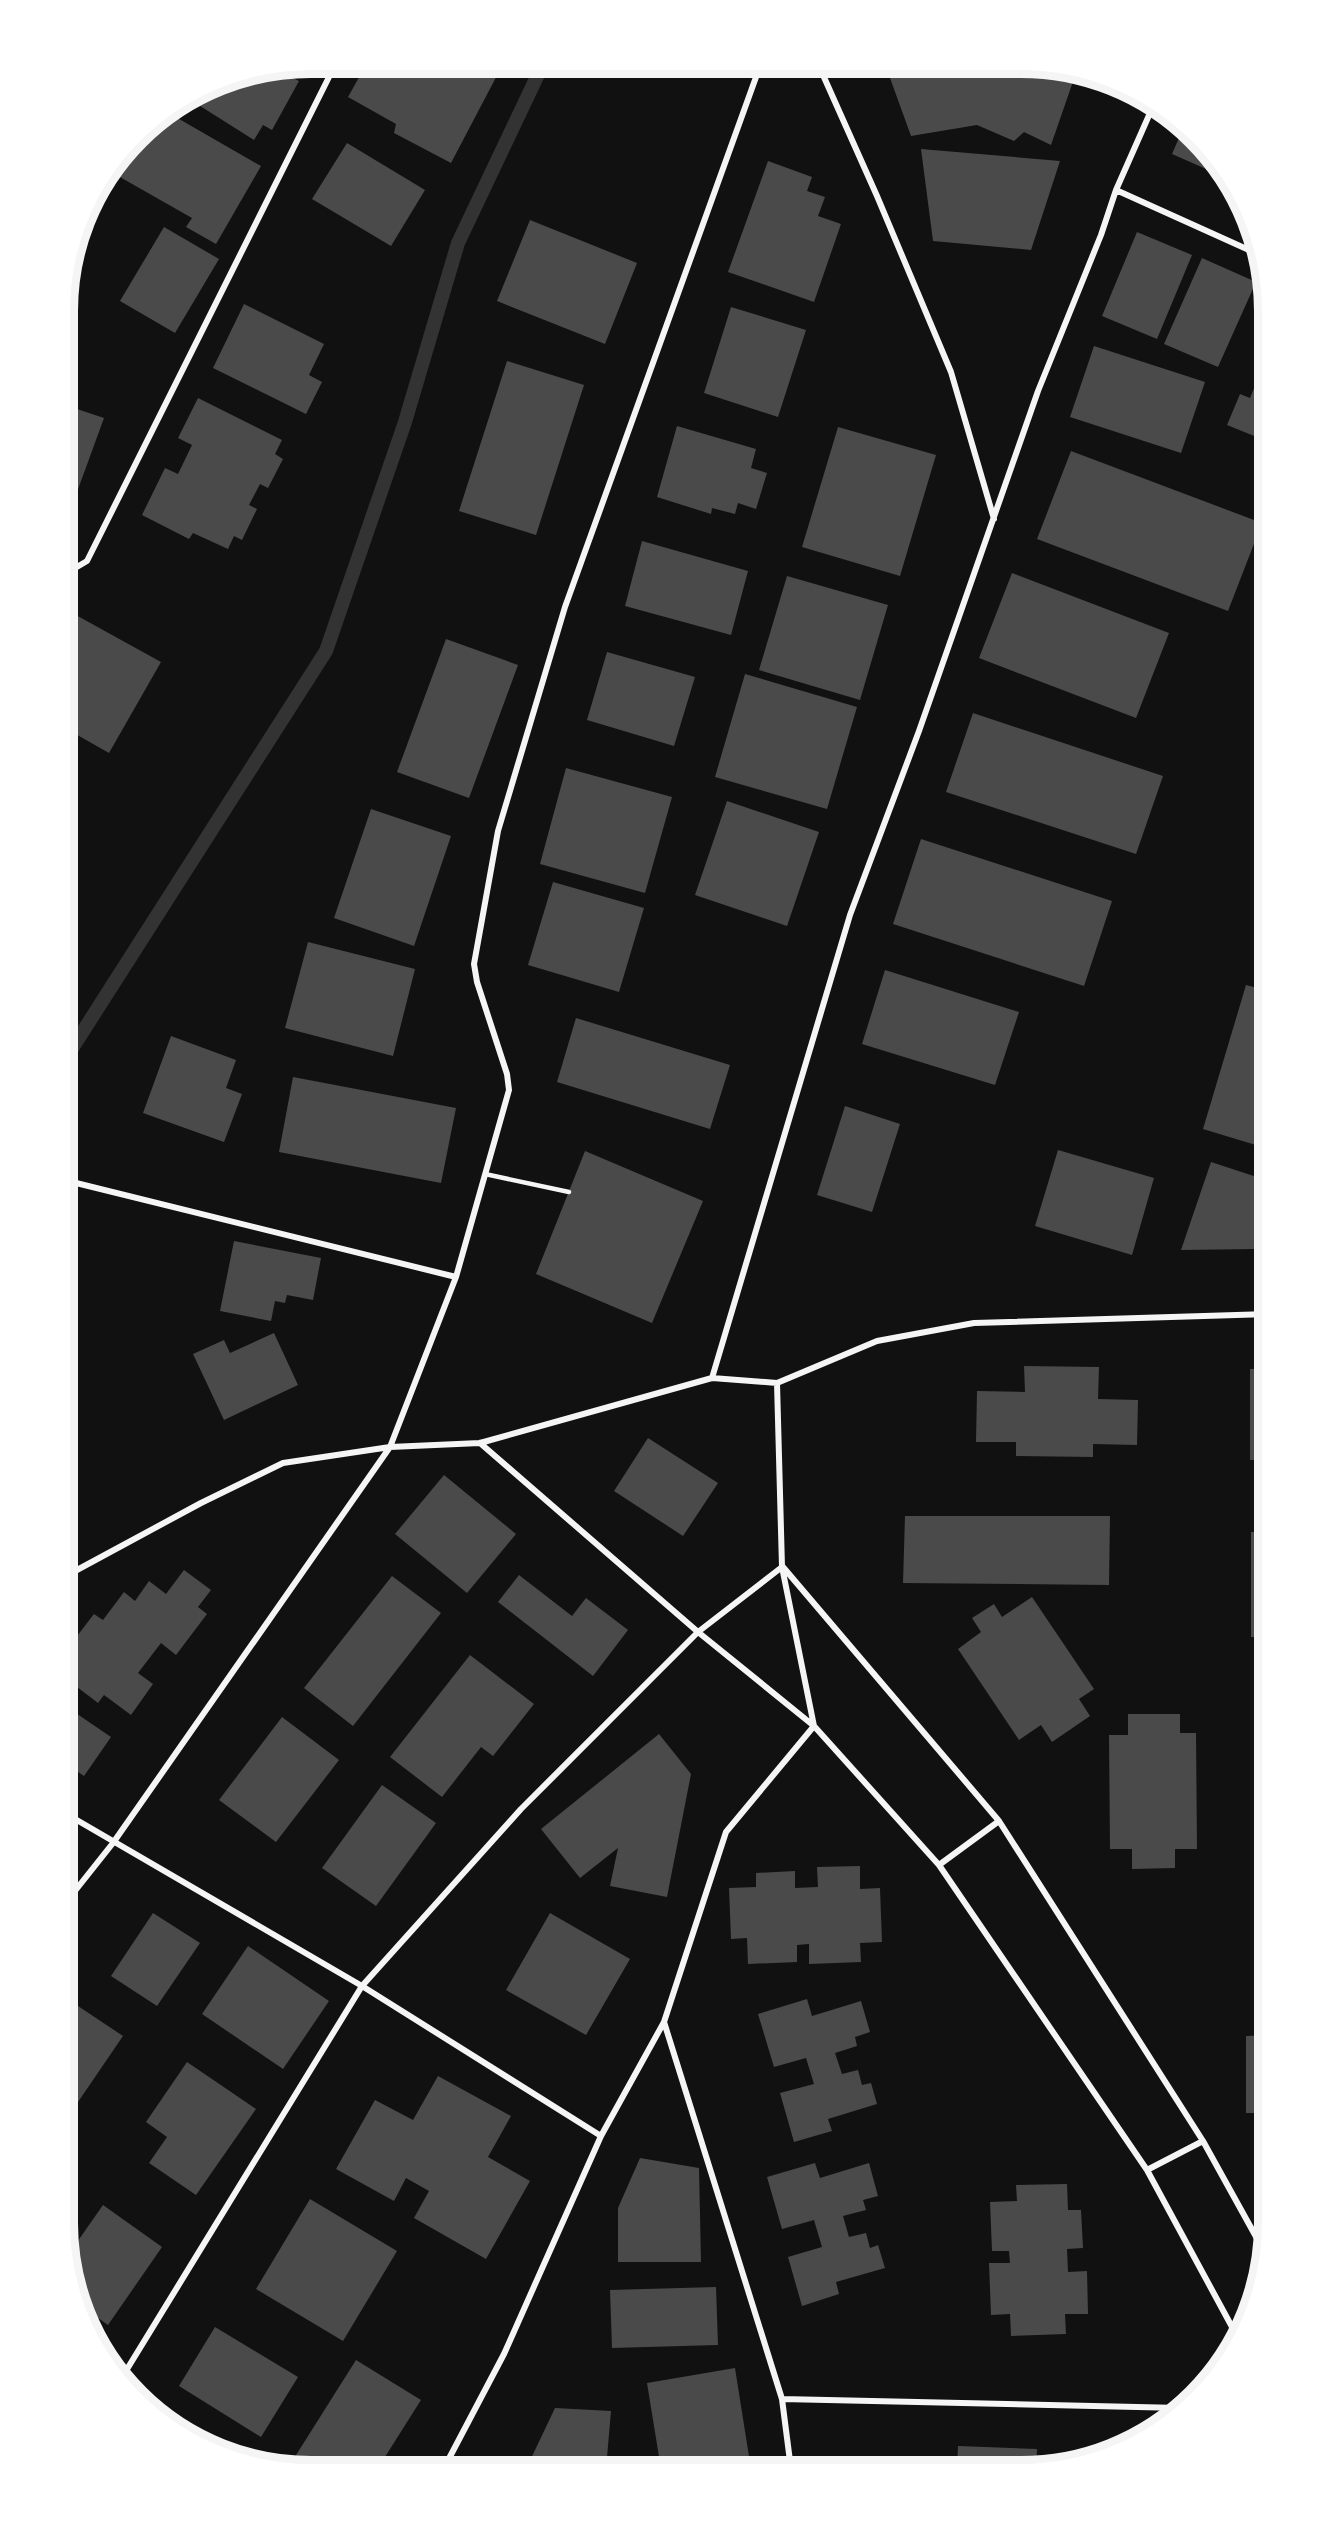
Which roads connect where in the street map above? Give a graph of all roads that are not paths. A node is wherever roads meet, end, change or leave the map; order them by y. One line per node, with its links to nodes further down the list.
1 (330, 74): 8 (street)
2 (757, 74): 9 (street)
3 (823, 74): 7 (street)
4 (1151, 112): 5 (street)
5 (1116, 189): 6 (street); 7 (street)
6 (1250, 251)
7 (994, 520): 14 (street)
8 (74, 569)
9 (485, 1173): 11 (lane); 12 (street)
10 (74, 1182): 12 (street)
11 (569, 1192)
12 (456, 1277): 17 (street)
13 (1258, 1314): 15 (street)
14 (712, 1378): 15 (street); 16 (street)
15 (777, 1383): 18 (street)
16 (480, 1443): 17 (street); 20 (street)
17 (390, 1447): 19 (street); 24 (street)
18 (782, 1567): 20 (street); 21 (street); 23 (street)
19 (74, 1572)
20 (698, 1632): 21 (street); 27 (street)
21 (814, 1726): 25 (street); 28 (street)
22 (74, 1819): 24 (street)
23 (999, 1821): 25 (street); 30 (street)
24 (114, 1843): 26 (street); 27 (street)
25 (939, 1865): 31 (street)
26 (74, 1892)
27 (362, 1986): 29 (street); 34 (street)
28 (664, 2022): 29 (street); 35 (street)
29 (601, 2136): 37 (street)
30 (1203, 2141): 31 (street); 32 (street)
31 (1146, 2169): 33 (street)
32 (1258, 2240)
33 (1233, 2329)
34 (126, 2371)
35 (782, 2399): 36 (street); 38 (street)
36 (1170, 2408)
37 (448, 2460)
38 (790, 2460)

